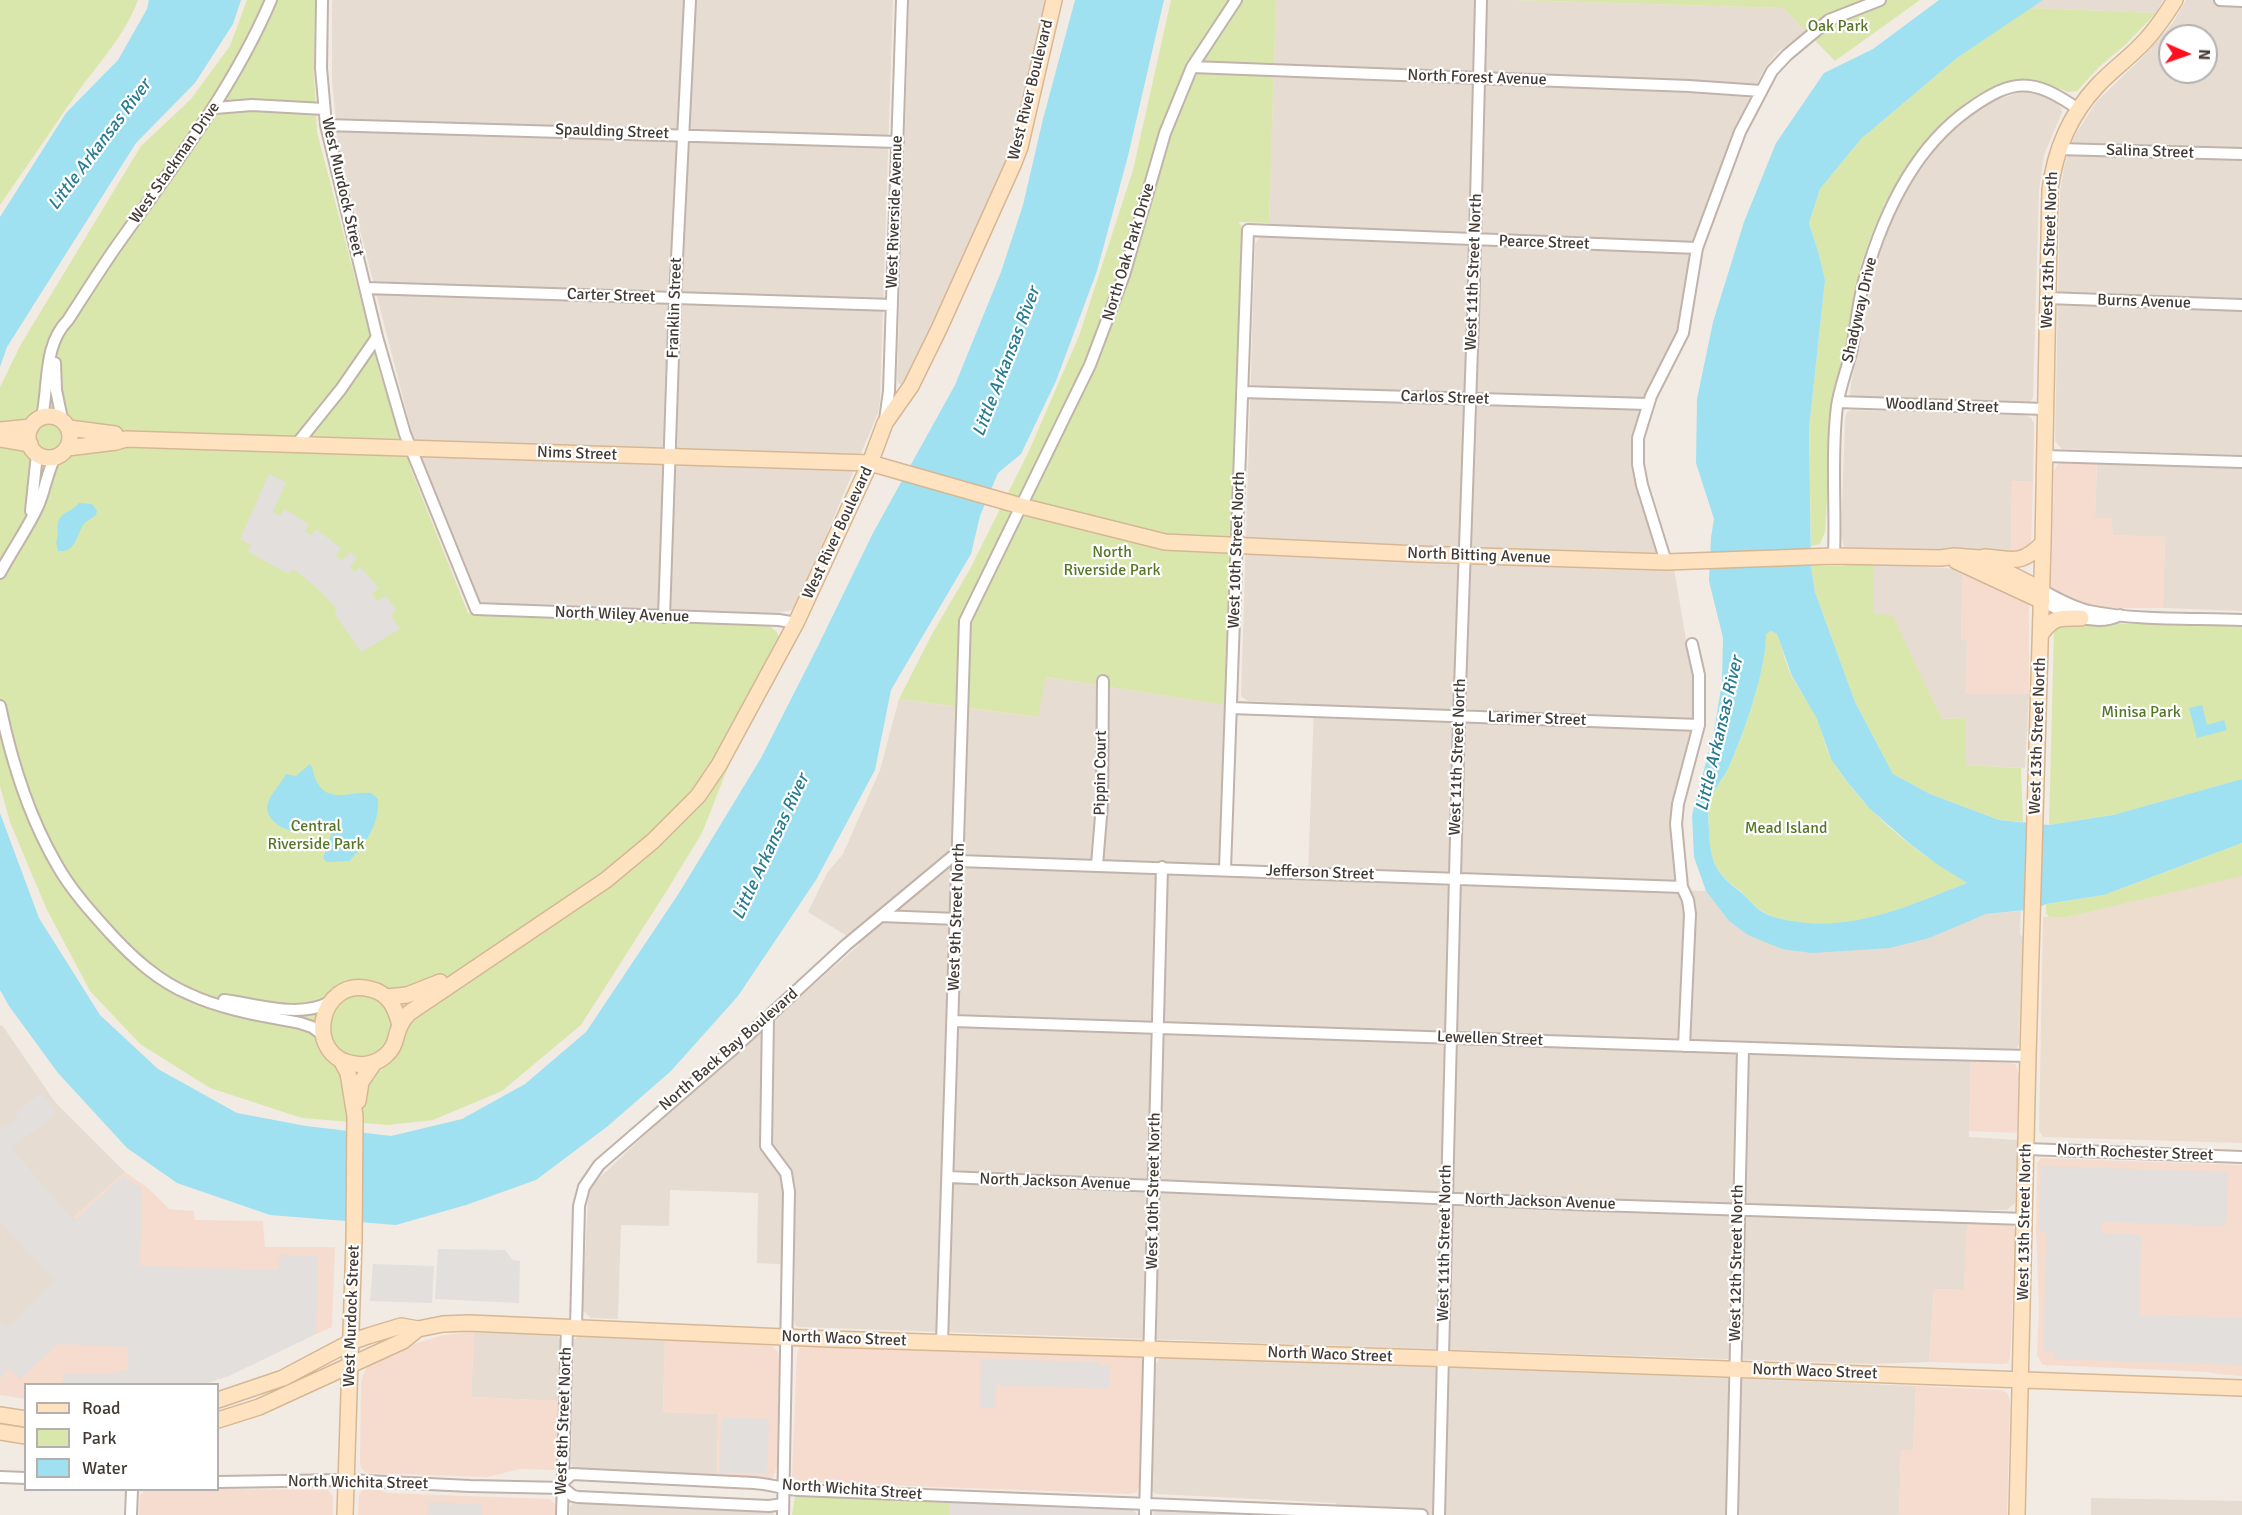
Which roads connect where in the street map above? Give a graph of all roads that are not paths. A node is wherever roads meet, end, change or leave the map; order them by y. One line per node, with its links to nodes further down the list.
1 (272, 0): 15 (street, West Stackman Drive)
2 (322, 0): 16 (street, West Murdock Street)
3 (690, 0): 19 (street, Franklin Street)
4 (902, 0): 20 (street, West Riverside Avenue)
5 (1054, 0): 39 (street, West River Boulevard)
6 (1236, 0): 12 (street, North Oak Park Drive)
7 (1481, 0): 13 (street, West 11th Street North)
8 (1880, 0): 14 (street)
9 (2175, 0): 17 (street, West 13th Street North)
10 (2220, 0): 11 (street)
11 (2242, 1)
12 (1192, 67): 13 (street, North Forest Avenue); 52 (street, North Oak Park Drive)
13 (1479, 78): 14 (street, North Forest Avenue); 24 (street, West 11th Street North)
14 (1761, 91): 25 (street)
15 (215, 108): 16 (street); 31 (street, West Stackman Drive)
16 (324, 109): 18 (street, West Murdock Street)
17 (2078, 110): 21 (street, West 13th Street North); 35 (street, Shadyway Drive)
18 (326, 124): 19 (street, Spaulding Street); 26 (street, West Murdock Street)
19 (683, 134): 20 (street, Spaulding Street); 27 (street, Franklin Street)
20 (898, 142): 29 (street, West Riverside Avenue)
21 (2058, 149): 22 (street, Salina Street); 28 (street, West 13th Street North)
22 (2242, 154)
23 (1248, 230): 24 (street, Pearce Street); 33 (street, West 10th Street North)
24 (1475, 240): 25 (street, Pearce Street); 34 (street, West 11th Street North)
25 (1697, 248): 36 (street)
26 (366, 288): 27 (street, Carter Street); 32 (street, West Murdock Street)
27 (675, 298): 29 (street, Carter Street); 49 (street, Franklin Street)
28 (2047, 298): 30 (street, Burns Avenue); 37 (street, West 13th Street North)
29 (892, 305): 39 (street, West Riverside Avenue)
30 (2242, 306)
31 (68, 320): 38 (street, West Stackman Drive); 40 (street, West Stackman Drive)
32 (377, 337): 44 (street); 45 (street, West Murdock Street)
33 (1242, 392): 34 (street, Carlos Street); 55 (street, West 10th Street North)
34 (1470, 399): 36 (street, Carlos Street); 56 (street, West 11th Street North)
35 (1838, 402): 37 (street, Woodland Street); 57 (street, Shadyway Drive)
36 (1648, 404): 60 (street)
37 (2045, 409): 48 (street, West 13th Street North)
38 (36, 422): 40 (street); 41 (street); 46 (street)
39 (885, 423): 51 (street, West River Boulevard)
40 (65, 424): 43 (street, Nims Street); 47 (street)
41 (0, 430)
42 (0, 439): 46 (street)
43 (126, 439): 44 (street, Nims Street); 47 (street, Nims Street)
44 (296, 445): 45 (street, Nims Street)
45 (410, 448): 49 (street, Nims Street); 63 (street, West Murdock Street)
46 (33, 449): 47 (street); 53 (street)
47 (61, 453): 53 (street)
48 (2045, 456): 50 (street); 54 (street, West 13th Street North)
49 (670, 458): 51 (street, Nims Street); 65 (street, Franklin Street)
50 (2242, 462)
51 (870, 463): 52 (street, Nims Street); 68 (street, West River Boulevard)
52 (1021, 506): 55 (street, North Bitting Avenue); 76 (street, West 9th Street North)
53 (31, 518): 61 (street)
54 (2043, 543): 58 (street); 62 (street, West 13th Street North)
55 (1237, 545): 56 (street, North Bitting Avenue); 73 (street, West 10th Street North)
56 (1465, 555): 60 (street, North Bitting Avenue); 74 (street, West 11th Street North)
57 (1834, 556): 59 (street, North Bitting Avenue); 60 (street, North Bitting Avenue)
58 (1968, 556): 59 (street, North Bitting Avenue); 62 (street, North Bitting Avenue)
59 (1941, 558): 62 (street, North Bitting Avenue)
60 (1666, 562)
61 (0, 573)
62 (2042, 596): 64 (street); 66 (street); 69 (street, West 13th Street North)
63 (476, 609): 65 (street, North Wiley Avenue)
64 (2120, 615): 66 (street); 67 (street)
65 (664, 617): 68 (street, North Wiley Avenue)
66 (2081, 618): 69 (street)
67 (2242, 620)
68 (796, 623): 84 (street, West River Boulevard)
69 (2041, 634): 96 (street, West 13th Street North)
70 (1692, 644): 75 (street)
71 (1103, 681): 77 (street, Pippin Court)
72 (0, 706): 85 (street)
73 (1231, 708): 74 (street, Larimer Street); 79 (street, West 10th Street North)
74 (1459, 717): 75 (street, Larimer Street); 80 (street, West 11th Street North)
75 (1699, 725): 81 (street)
76 (959, 856): 77 (street, Jefferson Street); 82 (street, North Back Bay Boulevard); 83 (street, West 9th Street North)
77 (1097, 865): 78 (street, Jefferson Street)
78 (1162, 867): 79 (street, Jefferson Street); 91 (street, West 10th Street North)
79 (1226, 869): 80 (street, Jefferson Street)
80 (1455, 878): 81 (street, Jefferson Street); 93 (street, West 11th Street North)
81 (1682, 887): 94 (street)
82 (881, 916): 83 (street); 88 (street, North Back Bay Boulevard)
83 (957, 919): 89 (street, West 9th Street North)
84 (475, 966): 86 (street, West River Boulevard); 90 (street, West River Boulevard)
85 (189, 994): 87 (street); 92 (street)
86 (387, 997): 87 (street); 90 (street)
87 (330, 1002): 92 (street)
88 (768, 1017): 104 (street, North Back Bay Boulevard); 110 (street)
89 (953, 1021): 91 (street, Lewellen Street); 102 (street, West 9th Street North)
90 (399, 1026): 98 (street, West Murdock Street)
91 (1158, 1028): 93 (street, Lewellen Street); 103 (street, West 10th Street North)
92 (323, 1035): 97 (street, West Murdock Street)
93 (1450, 1038): 94 (street, Lewellen Street); 105 (street, West 11th Street North)
94 (1684, 1046): 95 (street, Lewellen Street)
95 (1743, 1048): 96 (street, Lewellen Street); 106 (street, West 12th Street North)
96 (2028, 1056): 100 (street, West 13th Street North)
97 (341, 1060): 98 (street); 99 (street, West Murdock Street)
98 (374, 1063): 99 (street, West Murdock Street)
99 (355, 1116): 111 (street, West Murdock Street)
100 (2027, 1149): 101 (street, North Rochester Street); 107 (street, West 13th Street North)
101 (2242, 1157)
102 (948, 1177): 103 (street, North Jackson Avenue); 112 (street, West 9th Street North)
103 (1155, 1186): 105 (street, North Jackson Avenue); 113 (street, West 10th Street North)
104 (583, 1189): 108 (street, West 8th Street North)
105 (1446, 1198): 106 (street, North Jackson Avenue); 114 (street, West 11th Street North)
106 (1739, 1209): 107 (street, North Jackson Avenue); 116 (street, West 12th Street North)
107 (2025, 1219): 117 (street, West 13th Street North)
108 (571, 1326): 109 (street, North Waco Street); 110 (street, North Waco Street); 129 (street, West 8th Street North)
109 (418, 1329): 111 (street, North Waco Street); 115 (street, North Waco Street)
110 (788, 1337): 112 (street, North Waco Street); 130 (street)
111 (351, 1342): 115 (street, West Murdock Street); 119 (street, North Waco Street)
112 (942, 1342): 113 (street, North Waco Street)
113 (1150, 1348): 114 (street, North Waco Street); 133 (street, West 10th Street North)
114 (1442, 1358): 116 (street, North Waco Street); 138 (street, West 11th Street North)
115 (351, 1365): 122 (street, North Waco Street); 127 (street, West Murdock Street)
116 (1735, 1369): 117 (street, North Waco Street); 139 (street, West 12th Street North)
117 (2021, 1380): 118 (street, North Waco Street); 140 (street, West 13th Street North)
118 (2242, 1388)
119 (219, 1400)
120 (0, 1415): 121 (street)
121 (24, 1419)
122 (219, 1420)
123 (0, 1432): 124 (street)
124 (24, 1436)
125 (0, 1477): 126 (street)
126 (24, 1478)
127 (346, 1480): 128 (street, North Wichita Street); 129 (street, North Wichita Street); 135 (street, West Murdock Street)
128 (219, 1482)
129 (563, 1485): 130 (street, North Wichita Street); 132 (street, North Wichita Street); 136 (street, West 8th Street North)
130 (784, 1489): 132 (street); 133 (street, North Wichita Street)
131 (132, 1491): 134 (street)
132 (783, 1509)
133 (1145, 1509): 137 (street, North Wichita Street)
134 (131, 1515)
135 (345, 1515)
136 (562, 1515)
137 (1422, 1515)
138 (1439, 1515)
139 (1731, 1515)
140 (2017, 1515)

